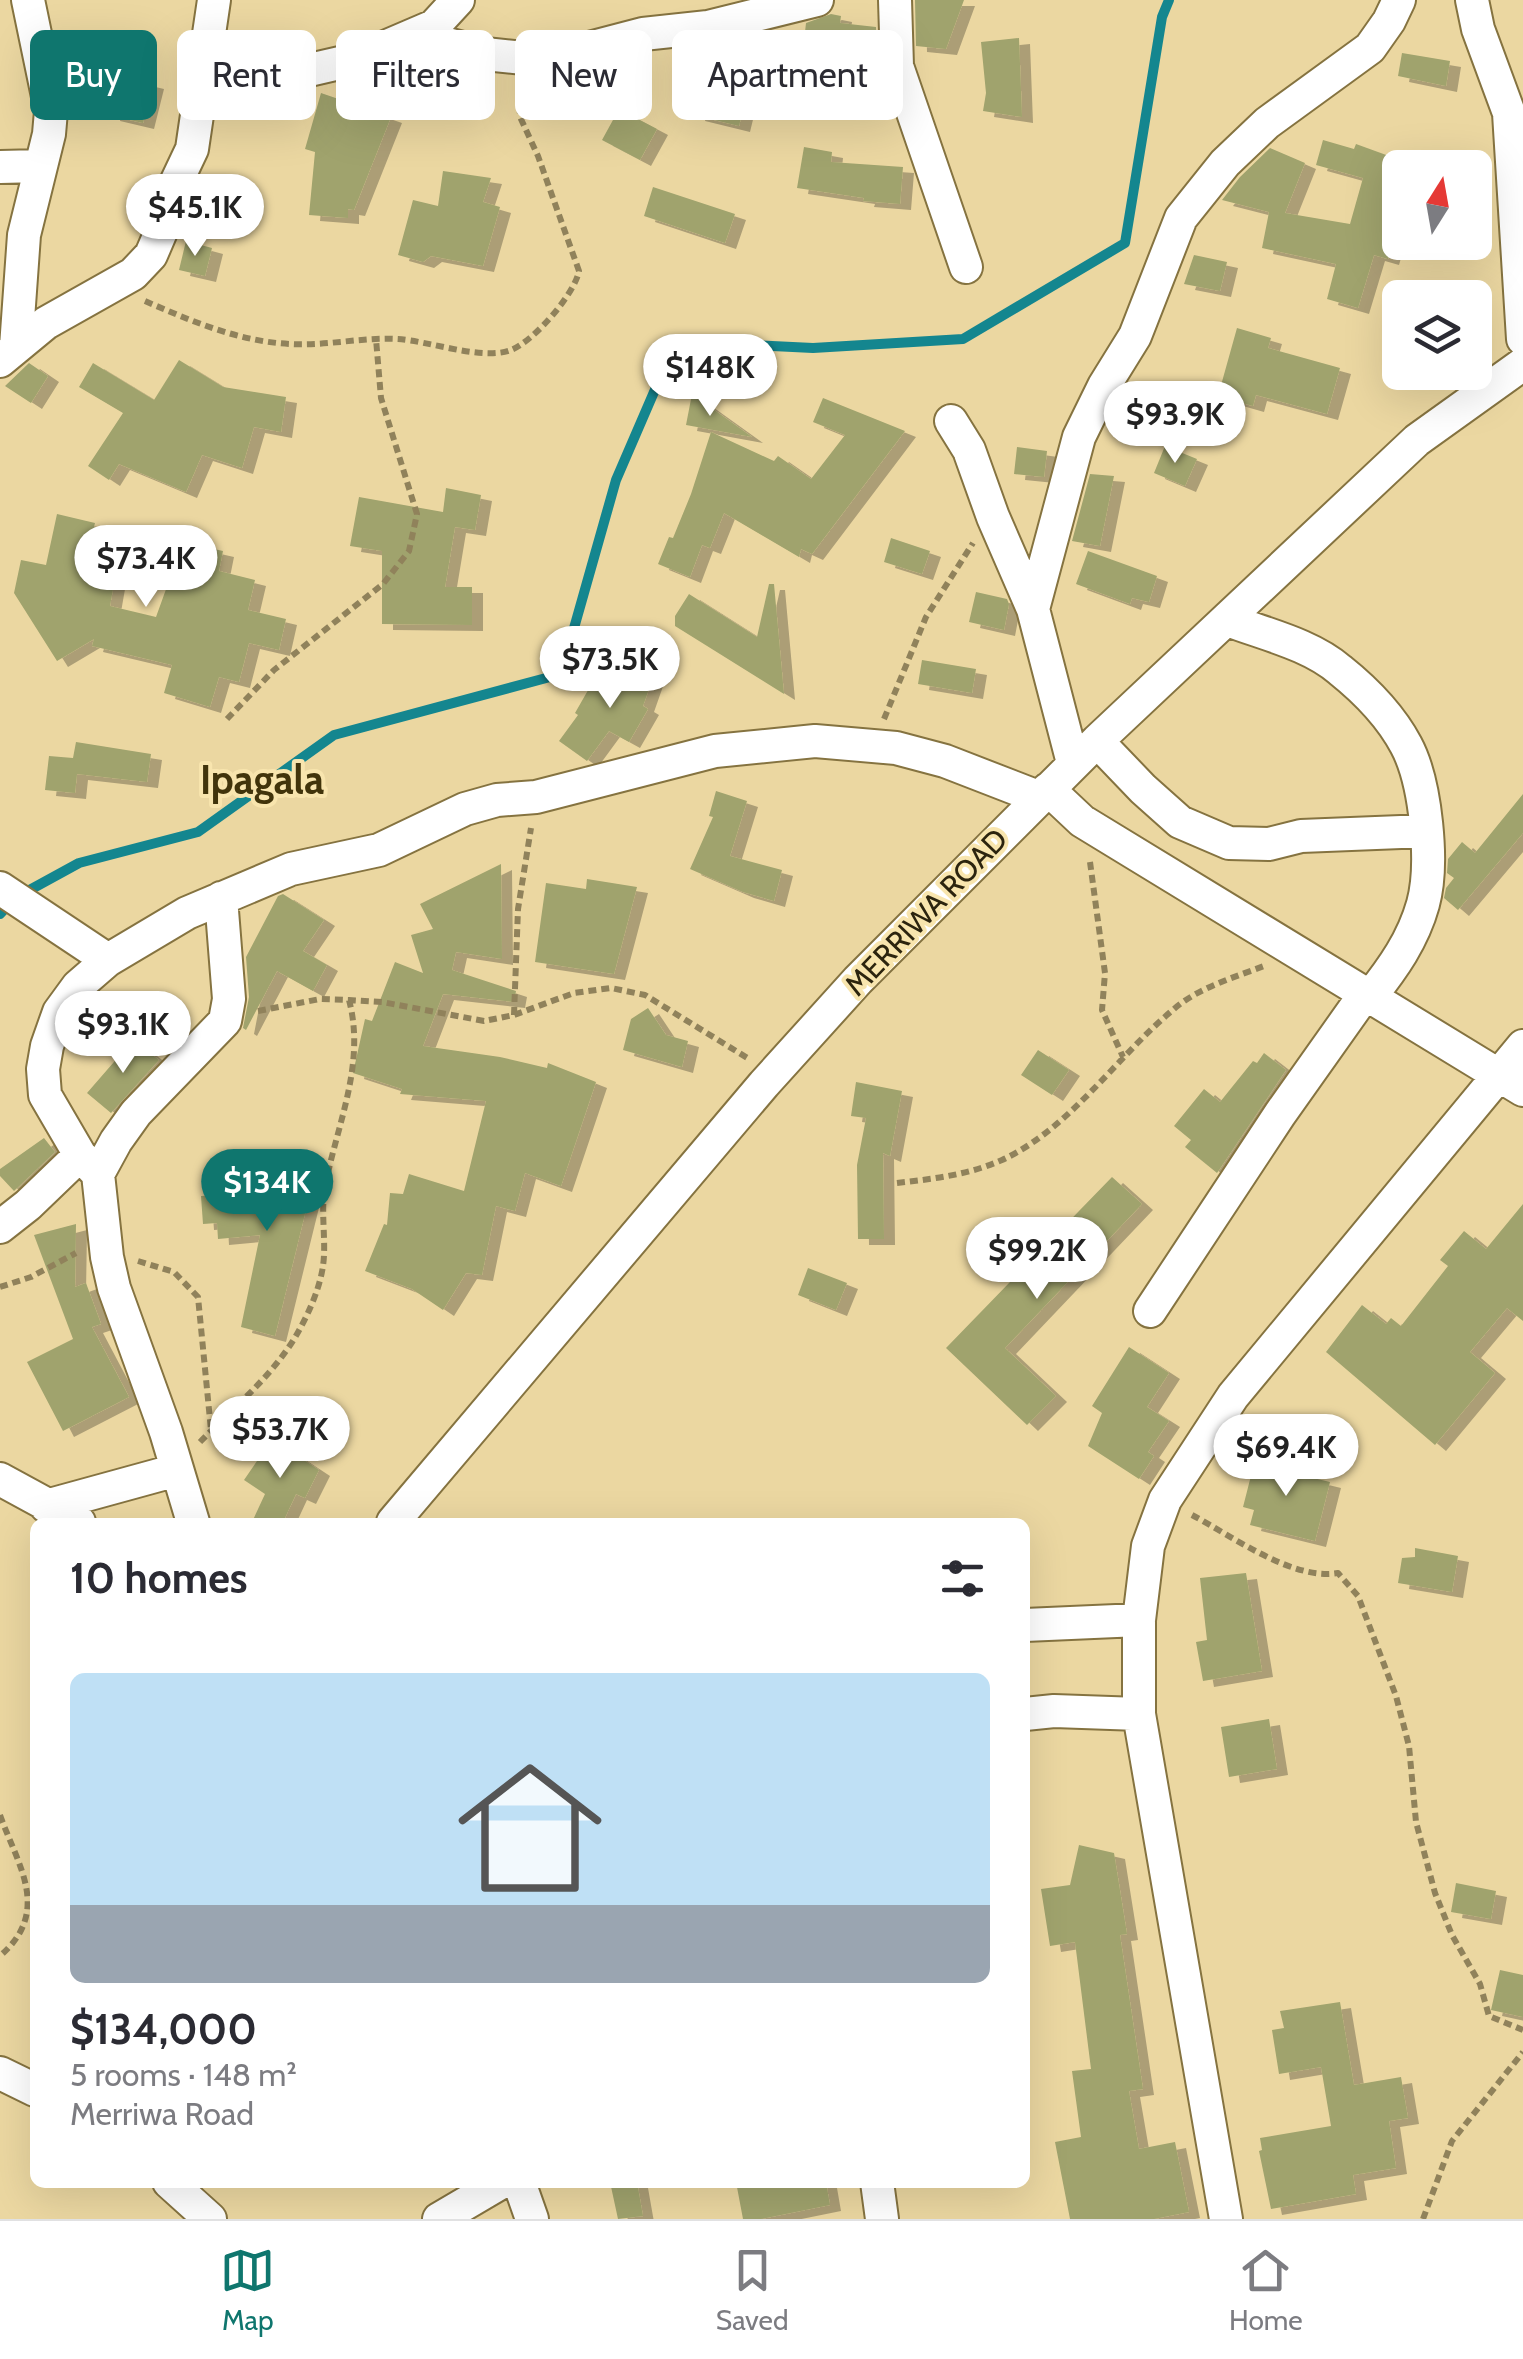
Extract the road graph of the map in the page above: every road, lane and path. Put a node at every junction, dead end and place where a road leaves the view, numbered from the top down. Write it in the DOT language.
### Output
graph roads {
  1 [pos="28,0"];
  2 [pos="214,0"];
  3 [pos="458,0"];
  4 [pos="816,0"];
  5 [pos="894,0"];
  6 [pos="1398,0"];
  7 [pos="1472,0"];
  8 [pos="210,30"];
  9 [pos="424,30"];
  10 [pos="652,33"];
  11 [pos="196,120"];
  12 [pos="521,120"];
  13 [pos="40,166"];
  14 [pos="0,167"];
  15 [pos="966,267"];
  16 [pos="112,286"];
  17 [pos="376,339"];
  18 [pos="1523,340"];
  19 [pos="8,354"];
  20 [pos="1523,364"];
  21 [pos="951,421"];
  22 [pos="993,517"];
  23 [pos="1032,609"];
  24 [pos="1228,620"];
  25 [pos="227,718"];
  26 [pos="873,748"];
  27 [pos="1085,752"];
  28 [pos="1043,793"];
  29 [pos="536,798"];
  30 [pos="1082,822"];
  31 [pos="1426,832"];
  32 [pos="0,888"];
  33 [pos="221,898"];
  34 [pos="1298,952"];
  35 [pos="108,960"];
  36 [pos="1367,995"];
  37 [pos="350,1000"];
  38 [pos="227,1015"];
  39 [pos="514,1015"];
  40 [pos="1523,1046"];
  41 [pos="1124,1057"];
  42 [pos="773,1074"];
  43 [pos="1510,1082"];
  44 [pos="89,1165"];
  45 [pos="897,1183"];
  46 [pos="0,1226"];
  47 [pos="106,1247"];
  48 [pos="0,1287"];
  49 [pos="1150,1311"];
  50 [pos="211,1431"];
  51 [pos="177,1470"];
  52 [pos="0,1479"];
  53 [pos="1165,1500"];
  54 [pos="46,1506"];
  55 [pos="71,1518"];
  56 [pos="192,1518"];
  57 [pos="395,1518"];
  58 [pos="1139,1620"];
  59 [pos="1030,1625"];
  60 [pos="1030,1713"];
  61 [pos="1139,1714"];
  62 [pos="0,1815"];
  63 [pos="0,1956"];
  64 [pos="1523,2030"];
  65 [pos="1523,2052"];
  66 [pos="0,2073"];
  67 [pos="30,2088"];
  68 [pos="176,2188"];
  69 [pos="492,2188"];
  70 [pos="521,2188"];
  71 [pos="878,2188"];
  72 [pos="210,2219"];
  73 [pos="439,2219"];
  74 [pos="532,2219"];
  75 [pos="882,2219"];
  76 [pos="1226,2219"];
  77 [pos="1423,2219"];
  1 -- 13 [label="street"];
  2 -- 8 [label="street"];
  3 -- 9 [label="street"];
  4 -- 10 [label="street"];
  5 -- 15 [label="street"];
  6 -- 23 [label="street"];
  7 -- 18 [label="street"];
  11 -- 16 [label="street"];
  12 -- 17 [label="path"];
  13 -- 14 [label="street"];
  13 -- 19 [label="street"];
  16 -- 17 [label="path"];
  16 -- 19 [label="street"];
  17 -- 25 [label="path"];
  20 -- 24 [label="street, MERRIWA ROAD"];
  21 -- 22 [label="street"];
  22 -- 23 [label="street"];
  22 -- 26 [label="path"];
  23 -- 27 [label="street"];
  24 -- 27 [label="street, MERRIWA ROAD"];
  24 -- 31 [label="street"];
  26 -- 28 [label="street"];
  26 -- 29 [label="street"];
  27 -- 28 [label="street, MERRIWA ROAD"];
  27 -- 31 [label="street"];
  28 -- 30 [label="street"];
  28 -- 42 [label="street, MERRIWA ROAD"];
  29 -- 33 [label="street"];
  29 -- 39 [label="path"];
  30 -- 34 [label="street"];
  30 -- 41 [label="path"];
  31 -- 36 [label="street"];
  32 -- 35 [label="street"];
  33 -- 35 [label="street"];
  33 -- 38 [label="street"];
  34 -- 36 [label="street"];
  34 -- 41 [label="path"];
  35 -- 44 [label="street"];
  36 -- 43 [label="street"];
  36 -- 49 [label="street"];
  37 -- 38 [label="path"];
  37 -- 39 [label="path"];
  37 -- 50 [label="path"];
  38 -- 44 [label="street"];
  39 -- 42 [label="path"];
  40 -- 43 [label="street"];
  41 -- 45 [label="path"];
  42 -- 57 [label="street, MERRIWA ROAD"];
  43 -- 53 [label="street"];
  44 -- 46 [label="street"];
  44 -- 47 [label="street"];
  47 -- 48 [label="path"];
  47 -- 50 [label="path"];
  47 -- 51 [label="street"];
  50 -- 51 [label="path"];
  51 -- 54 [label="street"];
  51 -- 56 [label="street"];
  52 -- 54 [label="street"];
  53 -- 58 [label="street"];
  53 -- 64 [label="path"];
  54 -- 55 [label="street"];
  58 -- 59 [label="street"];
  58 -- 61 [label="street"];
  60 -- 61 [label="street"];
  61 -- 76 [label="street"];
  62 -- 63 [label="path"];
  65 -- 77 [label="path"];
  66 -- 67 [label="street"];
  68 -- 72 [label="street"];
  69 -- 73 [label="street"];
  70 -- 74 [label="street"];
  71 -- 75 [label="street"];
}
